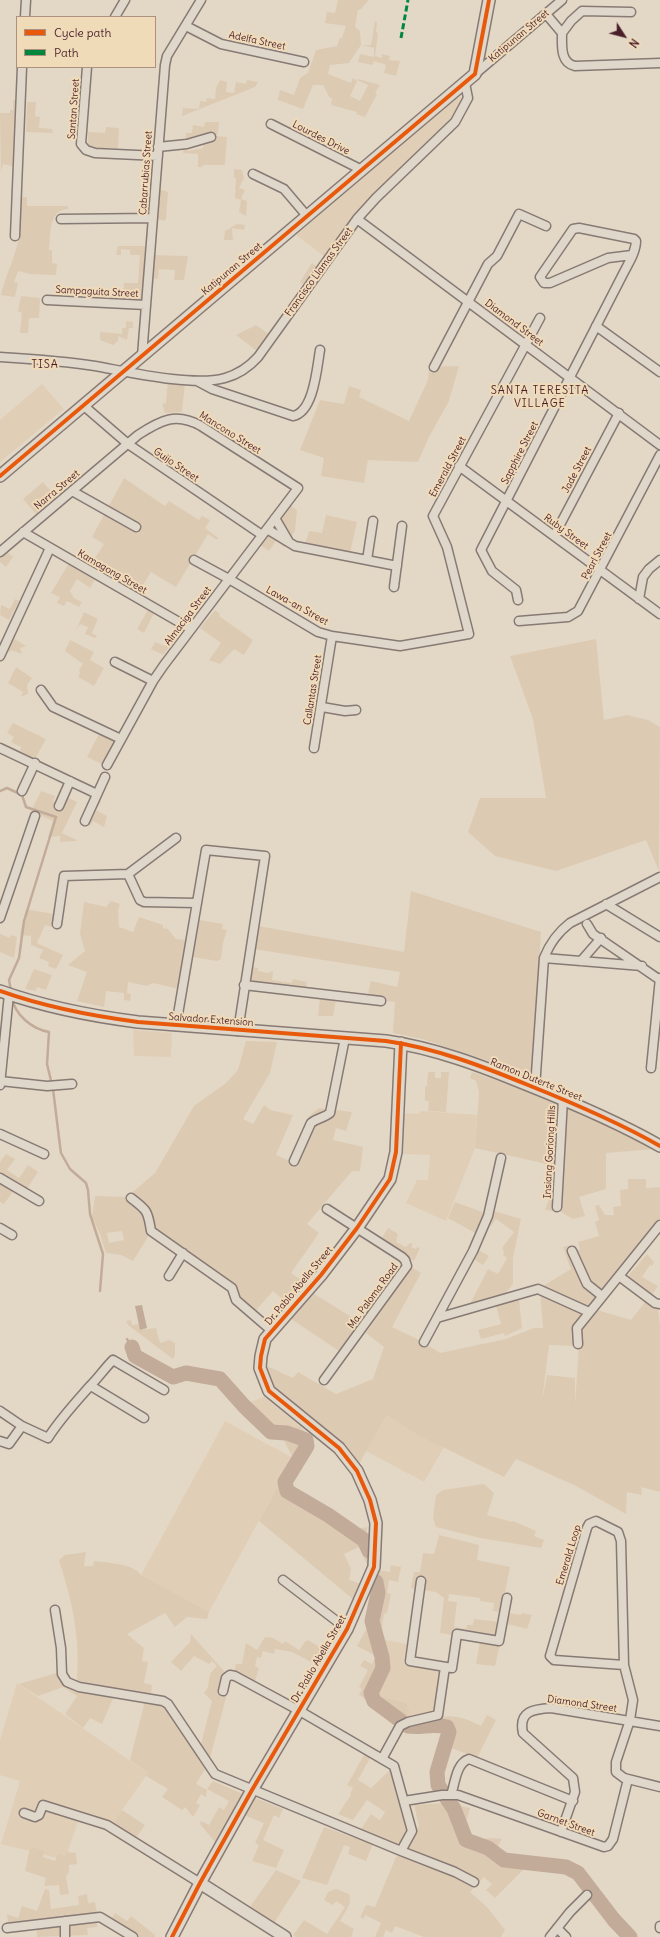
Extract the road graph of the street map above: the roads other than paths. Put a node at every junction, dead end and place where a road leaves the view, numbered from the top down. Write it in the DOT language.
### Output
graph roads {
  1 [pos="26,0"];
  2 [pos="201,0"];
  3 [pos="489,0"];
  4 [pos="562,0"];
  5 [pos="121,1"];
  6 [pos="631,12"];
  7 [pos="546,14"];
  8 [pos="25,16"];
  9 [pos="115,16"];
  10 [pos="186,26"];
  11 [pos="562,33"];
  12 [pos="304,62"];
  13 [pos="660,63"];
  14 [pos="22,68"];
  15 [pos="87,68"];
  16 [pos="475,74"];
  17 [pos="463,84"];
  18 [pos="272,124"];
  19 [pos="211,137"];
  20 [pos="158,151"];
  21 [pos="362,170"];
  22 [pos="253,174"];
  23 [pos="307,216"];
  24 [pos="153,218"];
  25 [pos="61,219"];
  26 [pos="357,219"];
  27 [pos="546,226"];
  28 [pos="16,236"];
  29 [pos="632,255"];
  30 [pos="47,300"];
  31 [pos="469,302"];
  32 [pos="146,304"];
  33 [pos="540,318"];
  34 [pos="596,326"];
  35 [pos="526,344"];
  36 [pos="320,350"];
  37 [pos="142,356"];
  38 [pos="0,357"];
  39 [pos="434,367"];
  40 [pos="124,371"];
  41 [pos="660,372"];
  42 [pos="570,377"];
  43 [pos="196,381"];
  44 [pos="84,406"];
  45 [pos="618,413"];
  46 [pos="128,444"];
  47 [pos="660,444"];
  48 [pos="660,455"];
  49 [pos="459,466"];
  50 [pos="657,471"];
  51 [pos="0,476"];
  52 [pos="298,488"];
  53 [pos="72,491"];
  54 [pos="506,501"];
  55 [pos="275,518"];
  56 [pos="373,521"];
  57 [pos="402,526"];
  58 [pos="136,527"];
  59 [pos="23,532"];
  60 [pos="264,532"];
  61 [pos="554,536"];
  62 [pos="289,543"];
  63 [pos="50,548"];
  64 [pos="0,552"];
  65 [pos="194,560"];
  66 [pos="367,560"];
  67 [pos="660,560"];
  68 [pos="397,566"];
  69 [pos="600,570"];
  70 [pos="229,579"];
  71 [pos="394,587"];
  72 [pos="639,599"];
  73 [pos="518,600"];
  74 [pos="660,614"];
  75 [pos="519,621"];
  76 [pos="191,629"];
  77 [pos="469,634"];
  78 [pos="332,636"];
  79 [pos="0,656"];
  80 [pos="115,662"];
  81 [pos="153,681"];
  82 [pos="41,690"];
  83 [pos="322,706"];
  84 [pos="356,710"];
  85 [pos="121,739"];
  86 [pos="0,748"];
  87 [pos="314,748"];
  88 [pos="35,763"];
  89 [pos="107,765"];
  90 [pos="105,777"];
  91 [pos="70,780"];
  92 [pos="22,791"];
  93 [pos="97,794"];
  94 [pos="59,806"];
  95 [pos="35,816"];
  96 [pos="85,821"];
  97 [pos="176,838"];
  98 [pos="128,874"];
  99 [pos="660,876"];
  100 [pos="196,904"];
  101 [pos="606,904"];
  102 [pos="0,918"];
  103 [pos="56,924"];
  104 [pos="587,924"];
  105 [pos="660,937"];
  106 [pos="601,938"];
  107 [pos="544,958"];
  108 [pos="581,961"];
  109 [pos="642,966"];
  110 [pos="660,979"];
  111 [pos="244,985"];
  112 [pos="10,995"];
  113 [pos="381,1001"];
  114 [pos="176,1026"];
  115 [pos="238,1031"];
  116 [pos="345,1038"];
  117 [pos="401,1043"];
  118 [pos="651,1068"];
  119 [pos="0,1081"];
  120 [pos="72,1084"];
  121 [pos="0,1085"];
  122 [pos="535,1088"];
  123 [pos="563,1099"];
  124 [pos="0,1134"];
  125 [pos="660,1146"];
  126 [pos="44,1154"];
  127 [pos="501,1158"];
  128 [pos="294,1161"];
  129 [pos="0,1178"];
  130 [pos="131,1198"];
  131 [pos="39,1201"];
  132 [pos="557,1207"];
  133 [pos="327,1208"];
  134 [pos="660,1225"];
  135 [pos="0,1228"];
  136 [pos="357,1228"];
  137 [pos="12,1234"];
  138 [pos="572,1252"];
  139 [pos="183,1253"];
  140 [pos="169,1276"];
  141 [pos="619,1276"];
  142 [pos="602,1296"];
  143 [pos="660,1304"];
  144 [pos="589,1312"];
  145 [pos="437,1318"];
  146 [pos="272,1331"];
  147 [pos="424,1342"];
  148 [pos="578,1344"];
  149 [pos="324,1380"];
  150 [pos="91,1386"];
  151 [pos="164,1390"];
  152 [pos="0,1411"];
  153 [pos="144,1418"];
  154 [pos="22,1426"];
  155 [pos="0,1441"];
  156 [pos="283,1580"];
  157 [pos="421,1581"];
  158 [pos="507,1598"];
  159 [pos="55,1610"];
  160 [pos="347,1629"];
  161 [pos="624,1665"];
  162 [pos="445,1667"];
  163 [pos="223,1691"];
  164 [pos="298,1710"];
  165 [pos="630,1720"];
  166 [pos="660,1726"];
  167 [pos="382,1759"];
  168 [pos="628,1779"];
  169 [pos="660,1787"];
  170 [pos="252,1790"];
  171 [pos="447,1795"];
  172 [pos="404,1801"];
  173 [pos="573,1801"];
  174 [pos="24,1813"];
  175 [pos="561,1832"];
  176 [pos="402,1851"];
  177 [pos="474,1882"];
  178 [pos="200,1883"];
  179 [pos="587,1895"];
  180 [pos="64,1921"];
  181 [pos="7,1928"];
  182 [pos="557,1928"];
  183 [pos="65,1937"];
  184 [pos="133,1937"];
  185 [pos="172,1937"];
  186 [pos="285,1937"];
  187 [pos="550,1937"];
  188 [pos="566,1937"];
  1 -- 8 [label="street"];
  2 -- 10 [label="street, Cabarrubias Street"];
  3 -- 16 [label="main road"];
  4 -- 7 [label="street, Katipunan Street"];
  5 -- 9 [label="street"];
  6 -- 11 [label="street"];
  7 -- 11 [label="street"];
  7 -- 16 [label="street, Katipunan Street"];
  10 -- 12 [label="street, Adelfa Street"];
  10 -- 20 [label="street, Cabarrubias Street"];
  11 -- 13 [label="street"];
  14 -- 28 [label="street"];
  15 -- 20 [label="street, Santan Street"];
  16 -- 17 [label="main road, Katipunan Street"];
  17 -- 21 [label="main road, Katipunan Street"];
  17 -- 26 [label="street, Francisco Llamas Street"];
  18 -- 21 [label="street, Lourdes Drive"];
  19 -- 20 [label="street"];
  20 -- 24 [label="street, Cabarrubias Street"];
  21 -- 23 [label="main road, Katipunan Street"];
  22 -- 23 [label="street"];
  23 -- 37 [label="main road, Katipunan Street"];
  24 -- 25 [label="street"];
  24 -- 32 [label="street, Cabarrubias Street"];
  26 -- 31 [label="street, Diamond Street"];
  26 -- 43 [label="street, Francisco Llamas Street"];
  27 -- 31 [label="street"];
  29 -- 29 [label="street, Sapphire Street"];
  29 -- 34 [label="street, Sapphire Street"];
  30 -- 32 [label="street, Sampaguita Street"];
  31 -- 35 [label="street, Diamond Street"];
  31 -- 39 [label="street"];
  32 -- 37 [label="street, Cabarrubias Street"];
  33 -- 35 [label="street, Emerald Street"];
  34 -- 41 [label="street"];
  34 -- 42 [label="street, Sapphire Street"];
  35 -- 42 [label="street, Diamond Street"];
  35 -- 49 [label="street, Emerald Street"];
  36 -- 43 [label="street"];
  37 -- 40 [label="main road, Katipunan Street"];
  38 -- 40 [label="street, Francisco Llamas Street"];
  40 -- 43 [label="street, Francisco Llamas Street"];
  40 -- 44 [label="main road, Katipunan Street"];
  42 -- 45 [label="street, Diamond Street"];
  42 -- 54 [label="street, Sapphire Street"];
  44 -- 46 [label="street, Guijo Street"];
  44 -- 51 [label="main road, Katipunan Street"];
  45 -- 47 [label="street, Diamond Street"];
  45 -- 61 [label="street, Jade Street"];
  46 -- 52 [label="street, Mancono Street"];
  46 -- 53 [label="street, Narra Street"];
  46 -- 60 [label="street, Guijo Street"];
  48 -- 50 [label="street, Pearl Street"];
  49 -- 54 [label="street, Ruby Street"];
  49 -- 77 [label="street, Emerald Street"];
  50 -- 69 [label="street, Pearl Street"];
  52 -- 55 [label="street, Almaciga Street"];
  53 -- 58 [label="street"];
  53 -- 59 [label="street, Narra Street"];
  54 -- 61 [label="street, Ruby Street"];
  54 -- 73 [label="street, Sapphire Street"];
  55 -- 60 [label="street, Almaciga Street"];
  55 -- 62 [label="street"];
  56 -- 66 [label="street"];
  57 -- 68 [label="street"];
  59 -- 63 [label="street, Kamagong Street"];
  59 -- 64 [label="street, Narra Street"];
  60 -- 62 [label="street, Guijo Street"];
  60 -- 70 [label="street, Almaciga Street"];
  61 -- 69 [label="street, Ruby Street"];
  62 -- 66 [label="street"];
  63 -- 76 [label="street, Kamagong Street"];
  63 -- 79 [label="street"];
  65 -- 70 [label="street, Lawa-an Street"];
  66 -- 68 [label="street"];
  67 -- 72 [label="street"];
  68 -- 71 [label="street"];
  69 -- 72 [label="street, Ruby Street"];
  69 -- 75 [label="street, Pearl Street"];
  70 -- 76 [label="street, Almaciga Street"];
  70 -- 78 [label="street, Lawa-an Street"];
  72 -- 74 [label="street, Ruby Street"];
  76 -- 81 [label="street, Almaciga Street"];
  77 -- 78 [label="street, Lawa-an Street"];
  78 -- 83 [label="street, Callantas Street"];
  80 -- 81 [label="street"];
  81 -- 85 [label="street, Almaciga Street"];
  82 -- 85 [label="street"];
  83 -- 84 [label="street"];
  83 -- 87 [label="street, Callantas Street"];
  85 -- 89 [label="street, Almaciga Street"];
  86 -- 88 [label="street"];
  88 -- 91 [label="street"];
  88 -- 92 [label="street"];
  90 -- 93 [label="street"];
  91 -- 93 [label="street"];
  91 -- 94 [label="street"];
  93 -- 96 [label="street"];
  95 -- 102 [label="street"];
  97 -- 98 [label="street"];
  98 -- 100 [label="street"];
  98 -- 103 [label="street"];
  99 -- 101 [label="street"];
  100 -- 111 [label="street"];
  100 -- 114 [label="street"];
  101 -- 105 [label="street"];
  101 -- 107 [label="street"];
  104 -- 106 [label="street"];
  106 -- 108 [label="street"];
  106 -- 109 [label="street"];
  107 -- 108 [label="street"];
  107 -- 122 [label="street"];
  108 -- 109 [label="street"];
  109 -- 110 [label="street"];
  110 -- 118 [label="street"];
  111 -- 113 [label="street"];
  111 -- 115 [label="street"];
  112 -- 114 [label="main road, Salvador Extension"];
  112 -- 119 [label="street"];
  114 -- 115 [label="main road, Salvador Extension"];
  115 -- 116 [label="main road, Salvador Extension"];
  116 -- 117 [label="main road, Salvador Extension"];
  116 -- 128 [label="street"];
  117 -- 122 [label="main road, Ramon Duterte Street"];
  117 -- 136 [label="main road, Dr. Pablo Abella Street"];
  119 -- 120 [label="street"];
  119 -- 121 [label="street"];
  122 -- 123 [label="main road, Ramon Duterte Street"];
  123 -- 125 [label="main road, Ramon Duterte Street"];
  123 -- 132 [label="street, Insiang Goriong Hills"];
  124 -- 126 [label="street"];
  127 -- 145 [label="street"];
  129 -- 131 [label="street"];
  130 -- 139 [label="street"];
  133 -- 136 [label="street, Ma. Paloma Road"];
  134 -- 141 [label="street"];
  135 -- 137 [label="street"];
  136 -- 146 [label="main road, Dr. Pablo Abella Street"];
  136 -- 149 [label="street, Ma. Paloma Road"];
  138 -- 142 [label="street"];
  139 -- 140 [label="street"];
  139 -- 146 [label="street"];
  141 -- 142 [label="street"];
  141 -- 143 [label="street"];
  142 -- 144 [label="street"];
  144 -- 145 [label="street"];
  144 -- 148 [label="street"];
  145 -- 147 [label="street"];
  146 -- 160 [label="main road, Dr. Pablo Abella Street"];
  150 -- 151 [label="street"];
  150 -- 153 [label="street"];
  150 -- 154 [label="street"];
  152 -- 154 [label="street"];
  154 -- 155 [label="street"];
  156 -- 160 [label="street"];
  157 -- 162 [label="street"];
  158 -- 162 [label="street"];
  159 -- 170 [label="street"];
  160 -- 164 [label="main road, Dr. Pablo Abella Street"];
  161 -- 161 [label="street, Emerald Loop"];
  161 -- 165 [label="street, Emerald Loop"];
  162 -- 167 [label="street"];
  163 -- 164 [label="street"];
  164 -- 167 [label="street"];
  164 -- 170 [label="main road, Dr. Pablo Abella Street"];
  165 -- 166 [label="street, Diamond Street"];
  165 -- 168 [label="street"];
  165 -- 173 [label="street, Diamond Street"];
  167 -- 172 [label="street"];
  168 -- 169 [label="street"];
  168 -- 175 [label="street, Garnet Street"];
  170 -- 176 [label="street"];
  170 -- 178 [label="main road, Dr. Pablo Abella Street"];
  171 -- 172 [label="street"];
  171 -- 173 [label="street"];
  171 -- 175 [label="street, Garnet Street"];
  172 -- 176 [label="street"];
  173 -- 175 [label="street, Diamond Street"];
  174 -- 178 [label="street"];
  176 -- 177 [label="street"];
  178 -- 185 [label="main road, Dr. Pablo Abella Street"];
  178 -- 186 [label="main road"];
  179 -- 182 [label="street"];
  180 -- 181 [label="street"];
  180 -- 183 [label="street"];
  180 -- 184 [label="street"];
  182 -- 187 [label="street"];
  182 -- 188 [label="street"];
}
